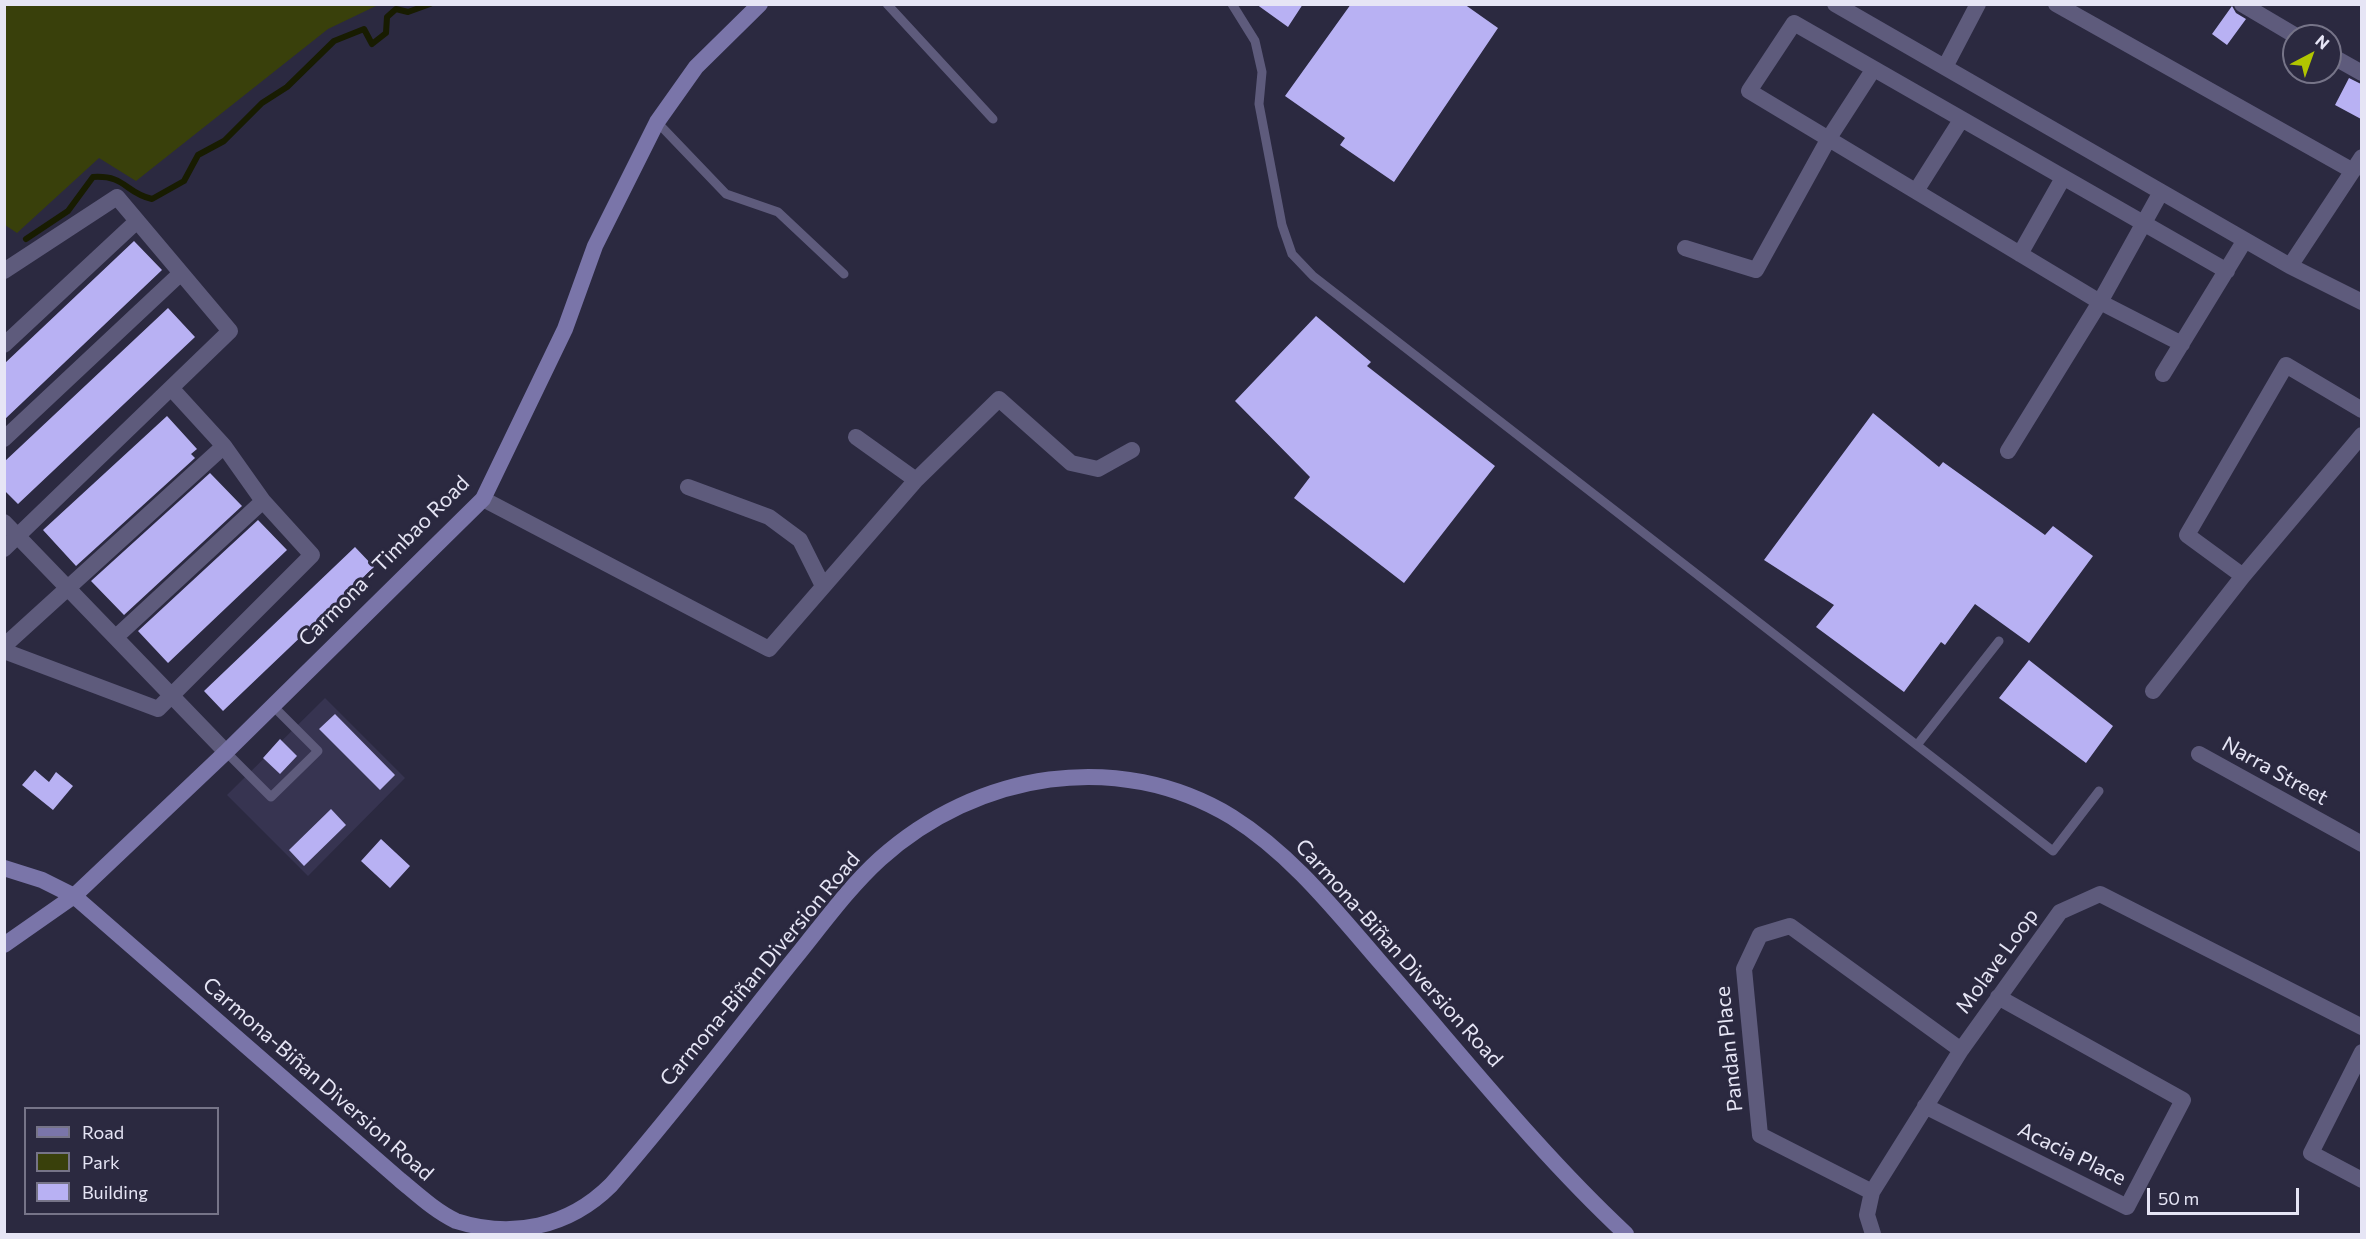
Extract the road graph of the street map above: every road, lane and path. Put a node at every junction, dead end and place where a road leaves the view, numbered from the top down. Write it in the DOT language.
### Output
graph roads {
  1 [pos="760,4"];
  2 [pos="886,4"];
  3 [pos="1232,4"];
  4 [pos="1835,4"];
  5 [pos="1978,4"];
  6 [pos="2056,4"];
  7 [pos="2242,4"];
  8 [pos="2282,28"];
  9 [pos="2342,62"];
  10 [pos="1945,67"];
  11 [pos="1873,70"];
  12 [pos="2361,74"];
  13 [pos="993,119"];
  14 [pos="1961,120"];
  15 [pos="657,122"];
  16 [pos="1829,138"];
  17 [pos="2357,164"];
  18 [pos="2063,178"];
  19 [pos="1916,191"];
  20 [pos="2161,192"];
  21 [pos="137,221"];
  22 [pos="2143,223"];
  23 [pos="2245,240"];
  24 [pos="1685,248"];
  25 [pos="2020,254"];
  26 [pos="2290,266"];
  27 [pos="4,271"];
  28 [pos="2227,271"];
  29 [pos="181,273"];
  30 [pos="844,274"];
  31 [pos="2100,302"];
  32 [pos="2361,303"];
  33 [pos="2182,344"];
  34 [pos="4,345"];
  35 [pos="2163,374"];
  36 [pos="171,387"];
  37 [pos="2361,410"];
  38 [pos="2361,435"];
  39 [pos="855,437"];
  40 [pos="4,439"];
  41 [pos="224,446"];
  42 [pos="1132,450"];
  43 [pos="2008,451"];
  44 [pos="916,480"];
  45 [pos="688,487"];
  46 [pos="483,499"];
  47 [pos="263,501"];
  48 [pos="4,522"];
  49 [pos="18,536"];
  50 [pos="4,549"];
  51 [pos="2243,576"];
  52 [pos="823,586"];
  53 [pos="68,587"];
  54 [pos="116,637"];
  55 [pos="1999,641"];
  56 [pos="4,646"];
  57 [pos="4,651"];
  58 [pos="2153,691"];
  59 [pos="172,694"];
  60 [pos="273,706"];
  61 [pos="1917,745"];
  62 [pos="226,752"];
  63 [pos="2199,754"];
  64 [pos="2099,791"];
  65 [pos="2361,844"];
  66 [pos="4,868"];
  67 [pos="74,896"];
  68 [pos="4,945"];
  69 [pos="1998,997"];
  70 [pos="2361,1027"];
  71 [pos="1961,1050"];
  72 [pos="2361,1052"];
  73 [pos="1925,1106"];
  74 [pos="2361,1180"];
  75 [pos="1872,1192"];
  76 [pos="1626,1234"];
  77 [pos="1873,1234"];
  1 -- 15 [label="main road, Carmona - Timbao Road"];
  2 -- 13 [label="lane"];
  3 -- 61 [label="lane"];
  4 -- 10 [label="street"];
  5 -- 10 [label="street"];
  6 -- 17 [label="street"];
  7 -- 8 [label="street"];
  9 -- 12 [label="street"];
  10 -- 20 [label="street"];
  11 -- 14 [label="street"];
  11 -- 16 [label="street"];
  11 -- 16 [label="street"];
  14 -- 18 [label="street"];
  14 -- 19 [label="street"];
  15 -- 30 [label="lane"];
  15 -- 46 [label="main road, Carmona - Timbao Road"];
  16 -- 19 [label="street"];
  16 -- 24 [label="street"];
  17 -- 26 [label="street"];
  18 -- 22 [label="street"];
  18 -- 25 [label="street"];
  19 -- 25 [label="street"];
  20 -- 22 [label="street"];
  20 -- 23 [label="street"];
  21 -- 27 [label="street"];
  21 -- 29 [label="street"];
  21 -- 34 [label="street"];
  22 -- 28 [label="street"];
  22 -- 31 [label="street"];
  23 -- 26 [label="street"];
  23 -- 28 [label="street"];
  25 -- 31 [label="street"];
  26 -- 32 [label="street"];
  28 -- 33 [label="street"];
  29 -- 36 [label="street"];
  29 -- 40 [label="street"];
  31 -- 33 [label="street"];
  31 -- 43 [label="street"];
  33 -- 35 [label="street"];
  36 -- 41 [label="street"];
  36 -- 49 [label="street"];
  37 -- 51 [label="street"];
  38 -- 51 [label="street"];
  39 -- 44 [label="street"];
  41 -- 47 [label="street"];
  41 -- 53 [label="street"];
  42 -- 44 [label="street"];
  44 -- 52 [label="street"];
  45 -- 52 [label="street"];
  46 -- 52 [label="street"];
  46 -- 60 [label="main road, Carmona - Timbao Road"];
  47 -- 54 [label="street"];
  47 -- 59 [label="street"];
  48 -- 49 [label="street"];
  49 -- 50 [label="street"];
  49 -- 53 [label="street"];
  51 -- 58 [label="street"];
  53 -- 54 [label="street"];
  53 -- 56 [label="street"];
  54 -- 59 [label="street"];
  55 -- 61 [label="lane"];
  57 -- 59 [label="street"];
  59 -- 62 [label="street"];
  60 -- 62 [label="main road, Carmona - Timbao Road"];
  60 -- 62 [label="lane"];
  61 -- 64 [label="lane"];
  62 -- 67 [label="main road, Carmona - Timbao Road"];
  63 -- 65 [label="street, Narra Street"];
  66 -- 67 [label="main road, Carmona-Biñan Diversion Road"];
  67 -- 68 [label="main road, Carmona - Timbao Road"];
  67 -- 76 [label="main road, Carmona-Biñan Diversion Road"];
  69 -- 70 [label="street, Molave Loop"];
  69 -- 71 [label="street, Molave Loop"];
  69 -- 73 [label="street, Acacia Place"];
  71 -- 73 [label="street, Molave Loop"];
  71 -- 75 [label="street, Pandan Place"];
  72 -- 74 [label="street"];
  73 -- 75 [label="street, Molave Loop"];
  75 -- 77 [label="street, Molave Loop"];
}
